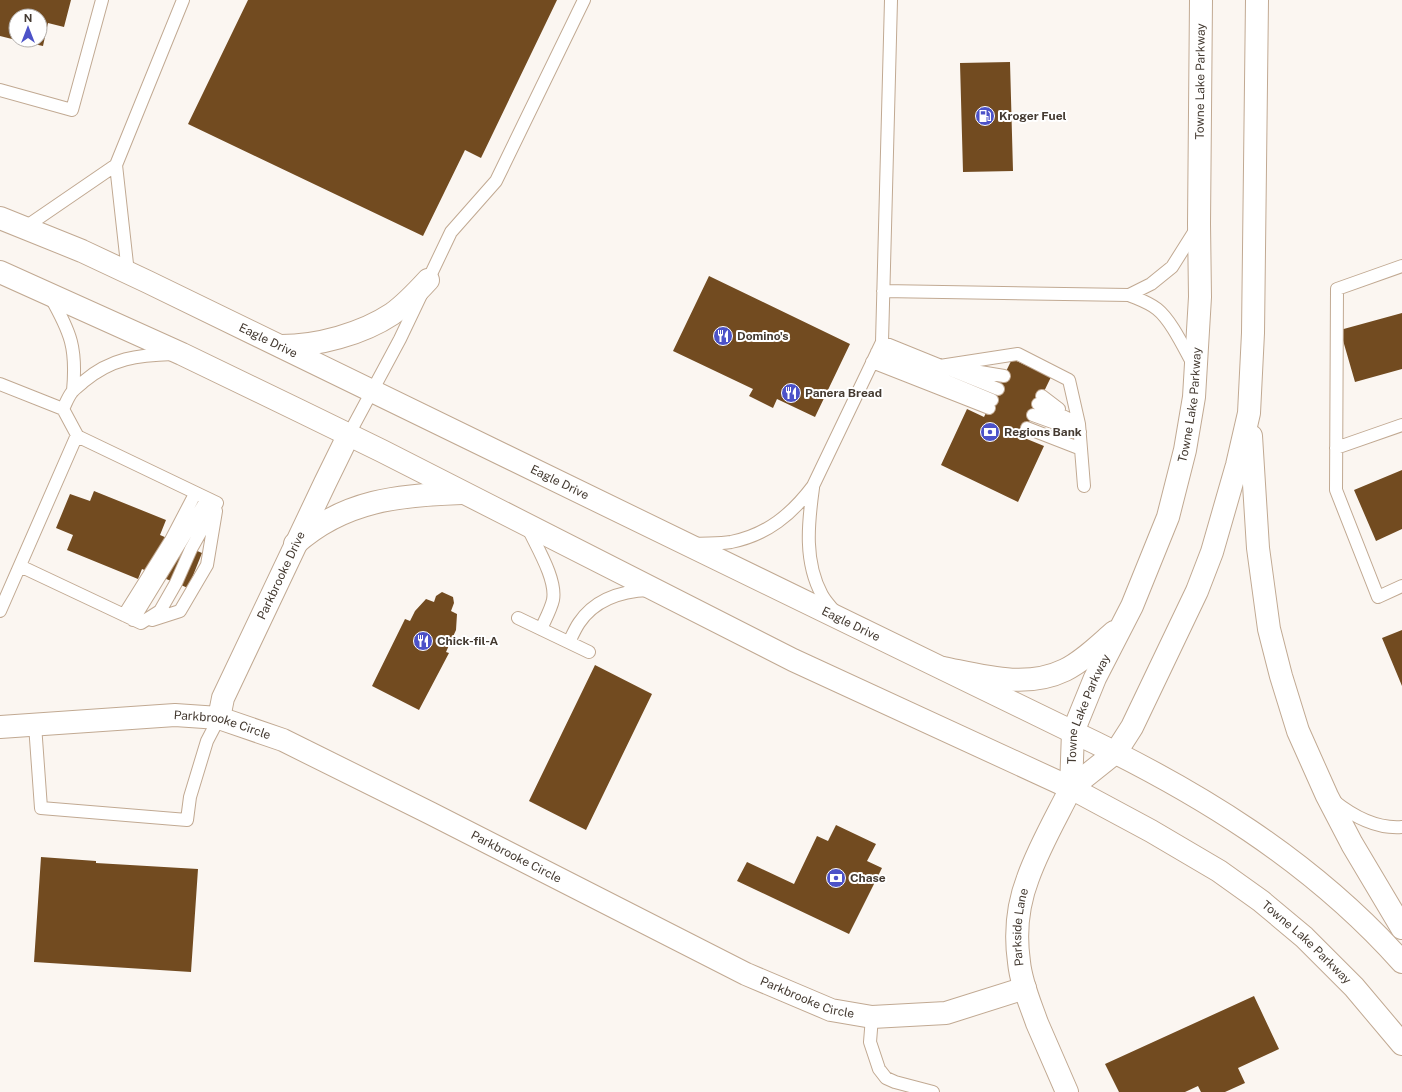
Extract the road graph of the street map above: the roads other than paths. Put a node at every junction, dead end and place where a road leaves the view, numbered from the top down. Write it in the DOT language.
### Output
graph roads {
  1 [pos="102,0"];
  2 [pos="183,0"];
  3 [pos="584,0"];
  4 [pos="891,0"];
  5 [pos="1191,0"];
  6 [pos="1201,0"];
  7 [pos="1258,0"];
  8 [pos="1201,22"];
  9 [pos="0,90"];
  10 [pos="116,165"];
  11 [pos="0,218"];
  12 [pos="1199,224"];
  13 [pos="24,228"];
  14 [pos="1402,266"];
  15 [pos="0,272"];
  16 [pos="128,273"];
  17 [pos="428,280"];
  18 [pos="883,291"];
  19 [pos="48,292"];
  20 [pos="1128,295"];
  21 [pos="280,346"];
  22 [pos="877,352"];
  23 [pos="182,354"];
  24 [pos="940,366"];
  25 [pos="1196,371"];
  26 [pos="1004,376"];
  27 [pos="1,386"];
  28 [pos="998,389"];
  29 [pos="73,391"];
  30 [pos="372,391"];
  31 [pos="990,404"];
  32 [pos="63,409"];
  33 [pos="1249,413"];
  34 [pos="1402,424"];
  35 [pos="1026,428"];
  36 [pos="1079,428"];
  37 [pos="349,434"];
  38 [pos="76,436"];
  39 [pos="1336,448"];
  40 [pos="1081,449"];
  41 [pos="813,486"];
  42 [pos="1084,486"];
  43 [pos="463,493"];
  44 [pos="195,494"];
  45 [pos="212,501"];
  46 [pos="526,525"];
  47 [pos="295,544"];
  48 [pos="690,544"];
  49 [pos="20,566"];
  50 [pos="1402,586"];
  51 [pos="654,590"];
  52 [pos="0,611"];
  53 [pos="838,617"];
  54 [pos="518,618"];
  55 [pos="133,620"];
  56 [pos="1122,625"];
  57 [pos="541,629"];
  58 [pos="569,642"];
  59 [pos="589,652"];
  60 [pos="943,668"];
  61 [pos="219,718"];
  62 [pos="35,725"];
  63 [pos="0,727"];
  64 [pos="1073,732"];
  65 [pos="1116,752"];
  66 [pos="1071,788"];
  67 [pos="1328,796"];
  68 [pos="1402,828"];
  69 [pos="1402,928"];
  70 [pos="1402,962"];
  71 [pos="1025,988"];
  72 [pos="872,1017"];
  73 [pos="1402,1044"];
  74 [pos="933,1092"];
  75 [pos="1068,1092"];
  1 -- 9 [label="lane"];
  2 -- 10 [label="lane"];
  3 -- 17 [label="lane"];
  4 -- 18 [label="lane"];
  5 -- 8 [label="lane"];
  6 -- 8 [label="street, Towne Lake Parkway"];
  7 -- 33 [label="street, Towne Lake Parkway"];
  8 -- 12 [label="street, Towne Lake Parkway"];
  10 -- 13 [label="lane"];
  10 -- 16 [label="lane"];
  11 -- 13 [label="street, Eagle Drive"];
  12 -- 20 [label="lane"];
  12 -- 25 [label="street, Towne Lake Parkway"];
  13 -- 16 [label="street, Eagle Drive"];
  14 -- 39 [label="lane"];
  15 -- 19 [label="street"];
  16 -- 21 [label="street, Eagle Drive"];
  17 -- 21 [label="street"];
  17 -- 30 [label="lane"];
  18 -- 20 [label="lane"];
  18 -- 22 [label="lane"];
  19 -- 23 [label="street"];
  19 -- 29 [label="lane"];
  20 -- 25 [label="lane"];
  21 -- 30 [label="street, Eagle Drive"];
  22 -- 24 [label="lane"];
  22 -- 31 [label="lane"];
  22 -- 41 [label="lane"];
  23 -- 29 [label="lane"];
  23 -- 37 [label="street"];
  24 -- 26 [label="lane"];
  24 -- 28 [label="lane"];
  24 -- 36 [label="lane"];
  25 -- 56 [label="street, Towne Lake Parkway"];
  27 -- 32 [label="lane"];
  29 -- 32 [label="lane"];
  30 -- 37 [label="lane"];
  30 -- 48 [label="street, Eagle Drive"];
  32 -- 38 [label="lane"];
  33 -- 65 [label="street, Towne Lake Parkway"];
  33 -- 67 [label="street"];
  34 -- 39 [label="lane"];
  35 -- 40 [label="lane"];
  36 -- 36 [label="lane"];
  36 -- 40 [label="lane"];
  37 -- 43 [label="street"];
  37 -- 47 [label="street, Parkbrooke Drive"];
  38 -- 44 [label="lane"];
  38 -- 49 [label="lane"];
  39 -- 50 [label="lane"];
  40 -- 42 [label="lane"];
  41 -- 48 [label="lane"];
  41 -- 53 [label="lane"];
  43 -- 46 [label="street"];
  43 -- 47 [label="street"];
  44 -- 45 [label="lane"];
  44 -- 55 [label="lane"];
  45 -- 55 [label="lane"];
  45 -- 55 [label="lane"];
  45 -- 55 [label="lane"];
  46 -- 51 [label="street"];
  46 -- 57 [label="lane"];
  47 -- 61 [label="street, Parkbrooke Drive"];
  48 -- 53 [label="street, Eagle Drive"];
  49 -- 52 [label="lane"];
  49 -- 55 [label="lane"];
  51 -- 58 [label="lane"];
  51 -- 66 [label="street"];
  53 -- 60 [label="street, Eagle Drive"];
  54 -- 57 [label="lane"];
  56 -- 60 [label="street"];
  56 -- 64 [label="street, Towne Lake Parkway"];
  57 -- 58 [label="lane"];
  58 -- 59 [label="lane"];
  60 -- 64 [label="street, Eagle Drive"];
  61 -- 62 [label="street, Parkbrooke Circle"];
  61 -- 62 [label="lane"];
  61 -- 72 [label="street, Parkbrooke Circle"];
  62 -- 63 [label="street, Parkbrooke Circle"];
  64 -- 65 [label="street, Eagle Drive"];
  64 -- 66 [label="street, Towne Lake Parkway"];
  65 -- 66 [label="street, Towne Lake Parkway"];
  65 -- 70 [label="street"];
  66 -- 71 [label="street, Parkside Lane"];
  66 -- 73 [label="street, Towne Lake Parkway"];
  67 -- 68 [label="lane"];
  67 -- 69 [label="street"];
  71 -- 72 [label="street, Parkbrooke Circle"];
  71 -- 75 [label="street, Parkside Lane"];
  72 -- 74 [label="lane"];
}
